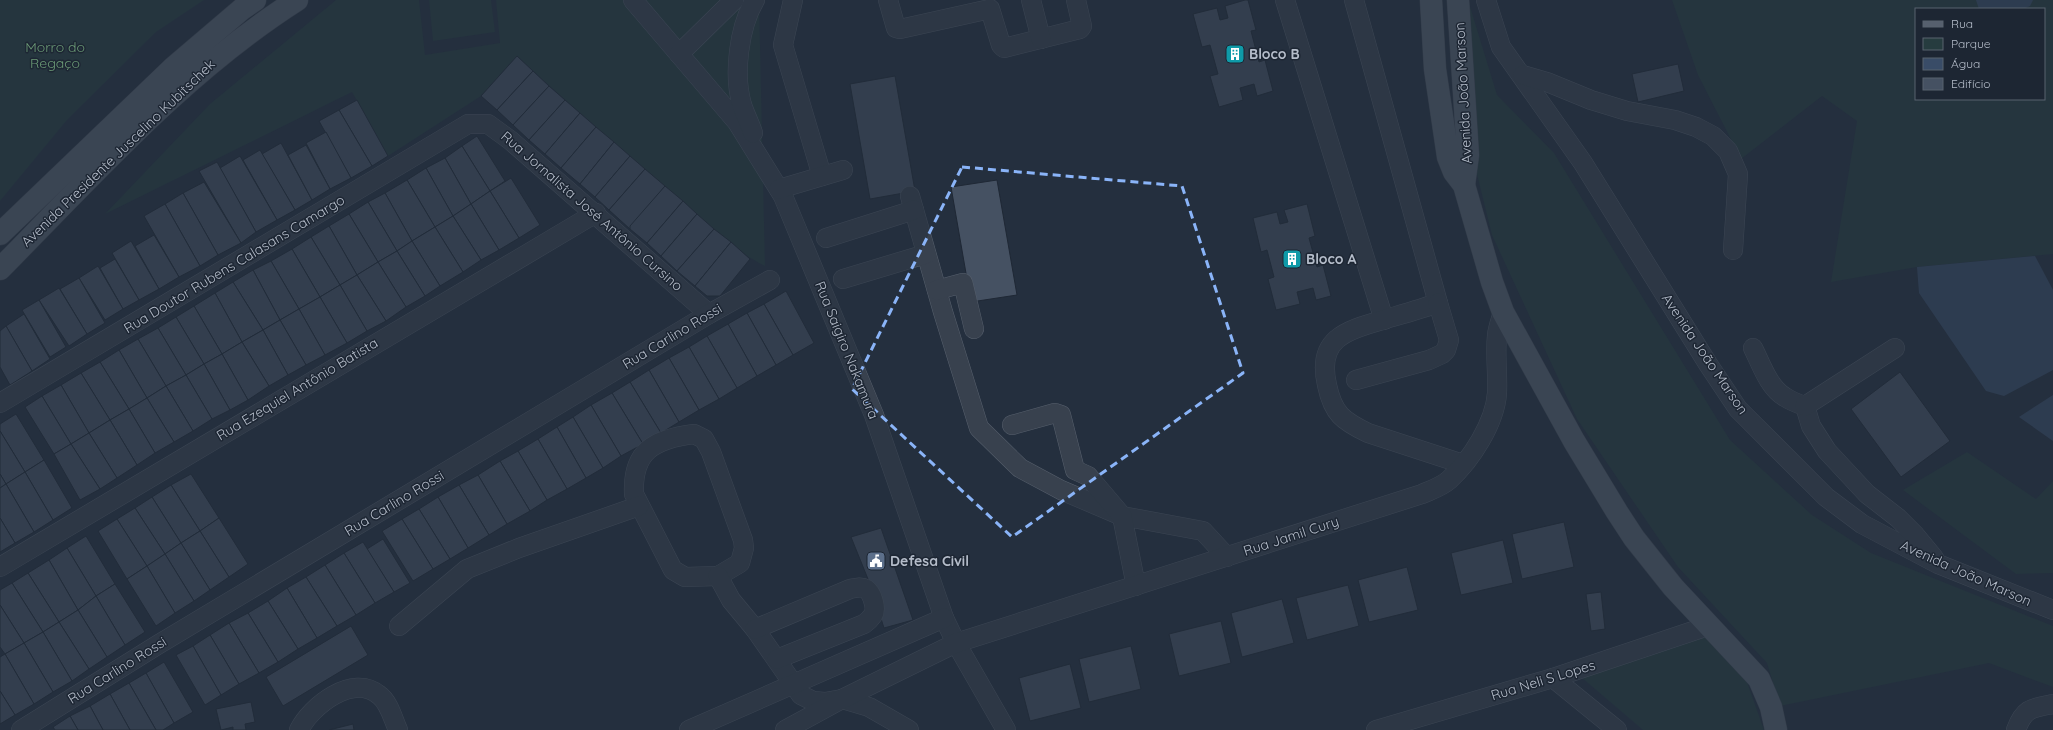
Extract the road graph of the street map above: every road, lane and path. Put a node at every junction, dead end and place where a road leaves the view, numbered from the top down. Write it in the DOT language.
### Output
graph roads {
  1 [pos="255,0"];
  2 [pos="297,0"];
  3 [pos="633,0"];
  4 [pos="734,0"];
  5 [pos="755,0"];
  6 [pos="793,0"];
  7 [pos="888,0"];
  8 [pos="1030,0"];
  9 [pos="1076,0"];
  10 [pos="1285,0"];
  11 [pos="1354,0"];
  12 [pos="1431,0"];
  13 [pos="1458,0"];
  14 [pos="1486,0"];
  15 [pos="1041,39"];
  16 [pos="679,54"];
  17 [pos="1522,75"];
  18 [pos="468,124"];
  19 [pos="843,170"];
  20 [pos="768,171"];
  21 [pos="822,176"];
  22 [pos="1464,185"];
  23 [pos="779,189"];
  24 [pos="596,213"];
  25 [pos="0,234"];
  26 [pos="826,238"];
  27 [pos="1734,250"];
  28 [pos="926,254"];
  29 [pos="0,269"];
  30 [pos="843,279"];
  31 [pos="770,280"];
  32 [pos="937,290"];
  33 [pos="1438,303"];
  34 [pos="1503,312"];
  35 [pos="709,314"];
  36 [pos="1384,320"];
  37 [pos="974,329"];
  38 [pos="1753,348"];
  39 [pos="1895,348"];
  40 [pos="1356,380"];
  41 [pos="0,403"];
  42 [pos="1805,406"];
  43 [pos="1012,424"];
  44 [pos="1463,464"];
  45 [pos="639,506"];
  46 [pos="1122,516"];
  47 [pos="1227,557"];
  48 [pos="1938,564"];
  49 [pos="0,566"];
  50 [pos="718,576"];
  51 [pos="1136,586"];
  52 [pos="2053,610"];
  53 [pos="944,618"];
  54 [pos="399,626"];
  55 [pos="1708,626"];
  56 [pos="755,629"];
  57 [pos="956,643"];
  58 [pos="777,659"];
  59 [pos="1553,678"];
  60 [pos="794,685"];
  61 [pos="842,699"];
  62 [pos="2053,704"];
  63 [pos="693,729"];
  64 [pos="22,730"];
  65 [pos="299,730"];
  66 [pos="398,730"];
  67 [pos="785,730"];
  68 [pos="909,730"];
  69 [pos="1006,730"];
  70 [pos="1376,730"];
  71 [pos="1617,730"];
  72 [pos="1776,730"];
  73 [pos="2016,730"];
  1 -- 25 [label="main road, Avenida Presidente Juscelino Kubitschek"];
  2 -- 29 [label="main road, Avenida Presidente Juscelino Kubitschek"];
  3 -- 16 [label="street, Rua Saigiro Nakamura"];
  4 -- 16 [label="street"];
  5 -- 20 [label="street"];
  6 -- 21 [label="street"];
  7 -- 15 [label="street"];
  8 -- 15 [label="street"];
  9 -- 15 [label="street"];
  10 -- 36 [label="street"];
  11 -- 33 [label="street"];
  12 -- 22 [label="main road, Avenida João Marson"];
  13 -- 22 [label="main road, Avenida João Marson"];
  14 -- 17 [label="street, Avenida João Marson"];
  16 -- 20 [label="street, Rua Saigiro Nakamura"];
  17 -- 27 [label="street"];
  17 -- 48 [label="street, Avenida João Marson"];
  18 -- 24 [label="street, Rua Jornalista José Antônio Cursino"];
  18 -- 41 [label="street, Rua Doutor Rubens Calasans Camargo"];
  19 -- 21 [label="street"];
  20 -- 23 [label="street, Rua Saigiro Nakamura"];
  21 -- 23 [label="street"];
  22 -- 34 [label="main road, Avenida João Marson"];
  23 -- 53 [label="street, Rua Saigiro Nakamura"];
  24 -- 35 [label="street, Rua Jornalista José Antônio Cursino"];
  24 -- 49 [label="street, Rua Ezequiel Antônio Batista"];
  26 -- 28 [label="street"];
  28 -- 30 [label="street"];
  28 -- 32 [label="street"];
  31 -- 35 [label="street, Rua Carlino Rossi"];
  32 -- 37 [label="street"];
  32 -- 46 [label="street"];
  33 -- 36 [label="street"];
  33 -- 40 [label="street"];
  34 -- 44 [label="street, Rua Jamil Cury"];
  34 -- 55 [label="main road, Avenida João Marson"];
  35 -- 64 [label="street, Rua Carlino Rossi"];
  36 -- 44 [label="street"];
  38 -- 42 [label="street"];
  39 -- 42 [label="street"];
  42 -- 48 [label="street"];
  43 -- 46 [label="street"];
  44 -- 47 [label="street, Rua Jamil Cury"];
  45 -- 50 [label="street"];
  45 -- 50 [label="street"];
  45 -- 54 [label="street"];
  46 -- 47 [label="street"];
  46 -- 51 [label="street"];
  47 -- 51 [label="street, Rua Jamil Cury"];
  48 -- 52 [label="street, Avenida João Marson"];
  50 -- 56 [label="street"];
  51 -- 57 [label="street, Rua Jamil Cury"];
  53 -- 57 [label="street, Rua Saigiro Nakamura"];
  53 -- 60 [label="street"];
  55 -- 59 [label="street, Rua Neli S Lopes"];
  55 -- 72 [label="main road, Avenida João Marson"];
  56 -- 58 [label="street"];
  56 -- 58 [label="street"];
  57 -- 61 [label="street, Rua Jamil Cury"];
  57 -- 69 [label="street, Rua Saigiro Nakamura"];
  58 -- 60 [label="street"];
  59 -- 70 [label="street, Rua Neli S Lopes"];
  59 -- 71 [label="street"];
  60 -- 61 [label="street"];
  60 -- 63 [label="street"];
  61 -- 67 [label="street, Rua Jamil Cury"];
  61 -- 68 [label="street"];
  62 -- 73 [label="street"];
  65 -- 66 [label="street"];
}
